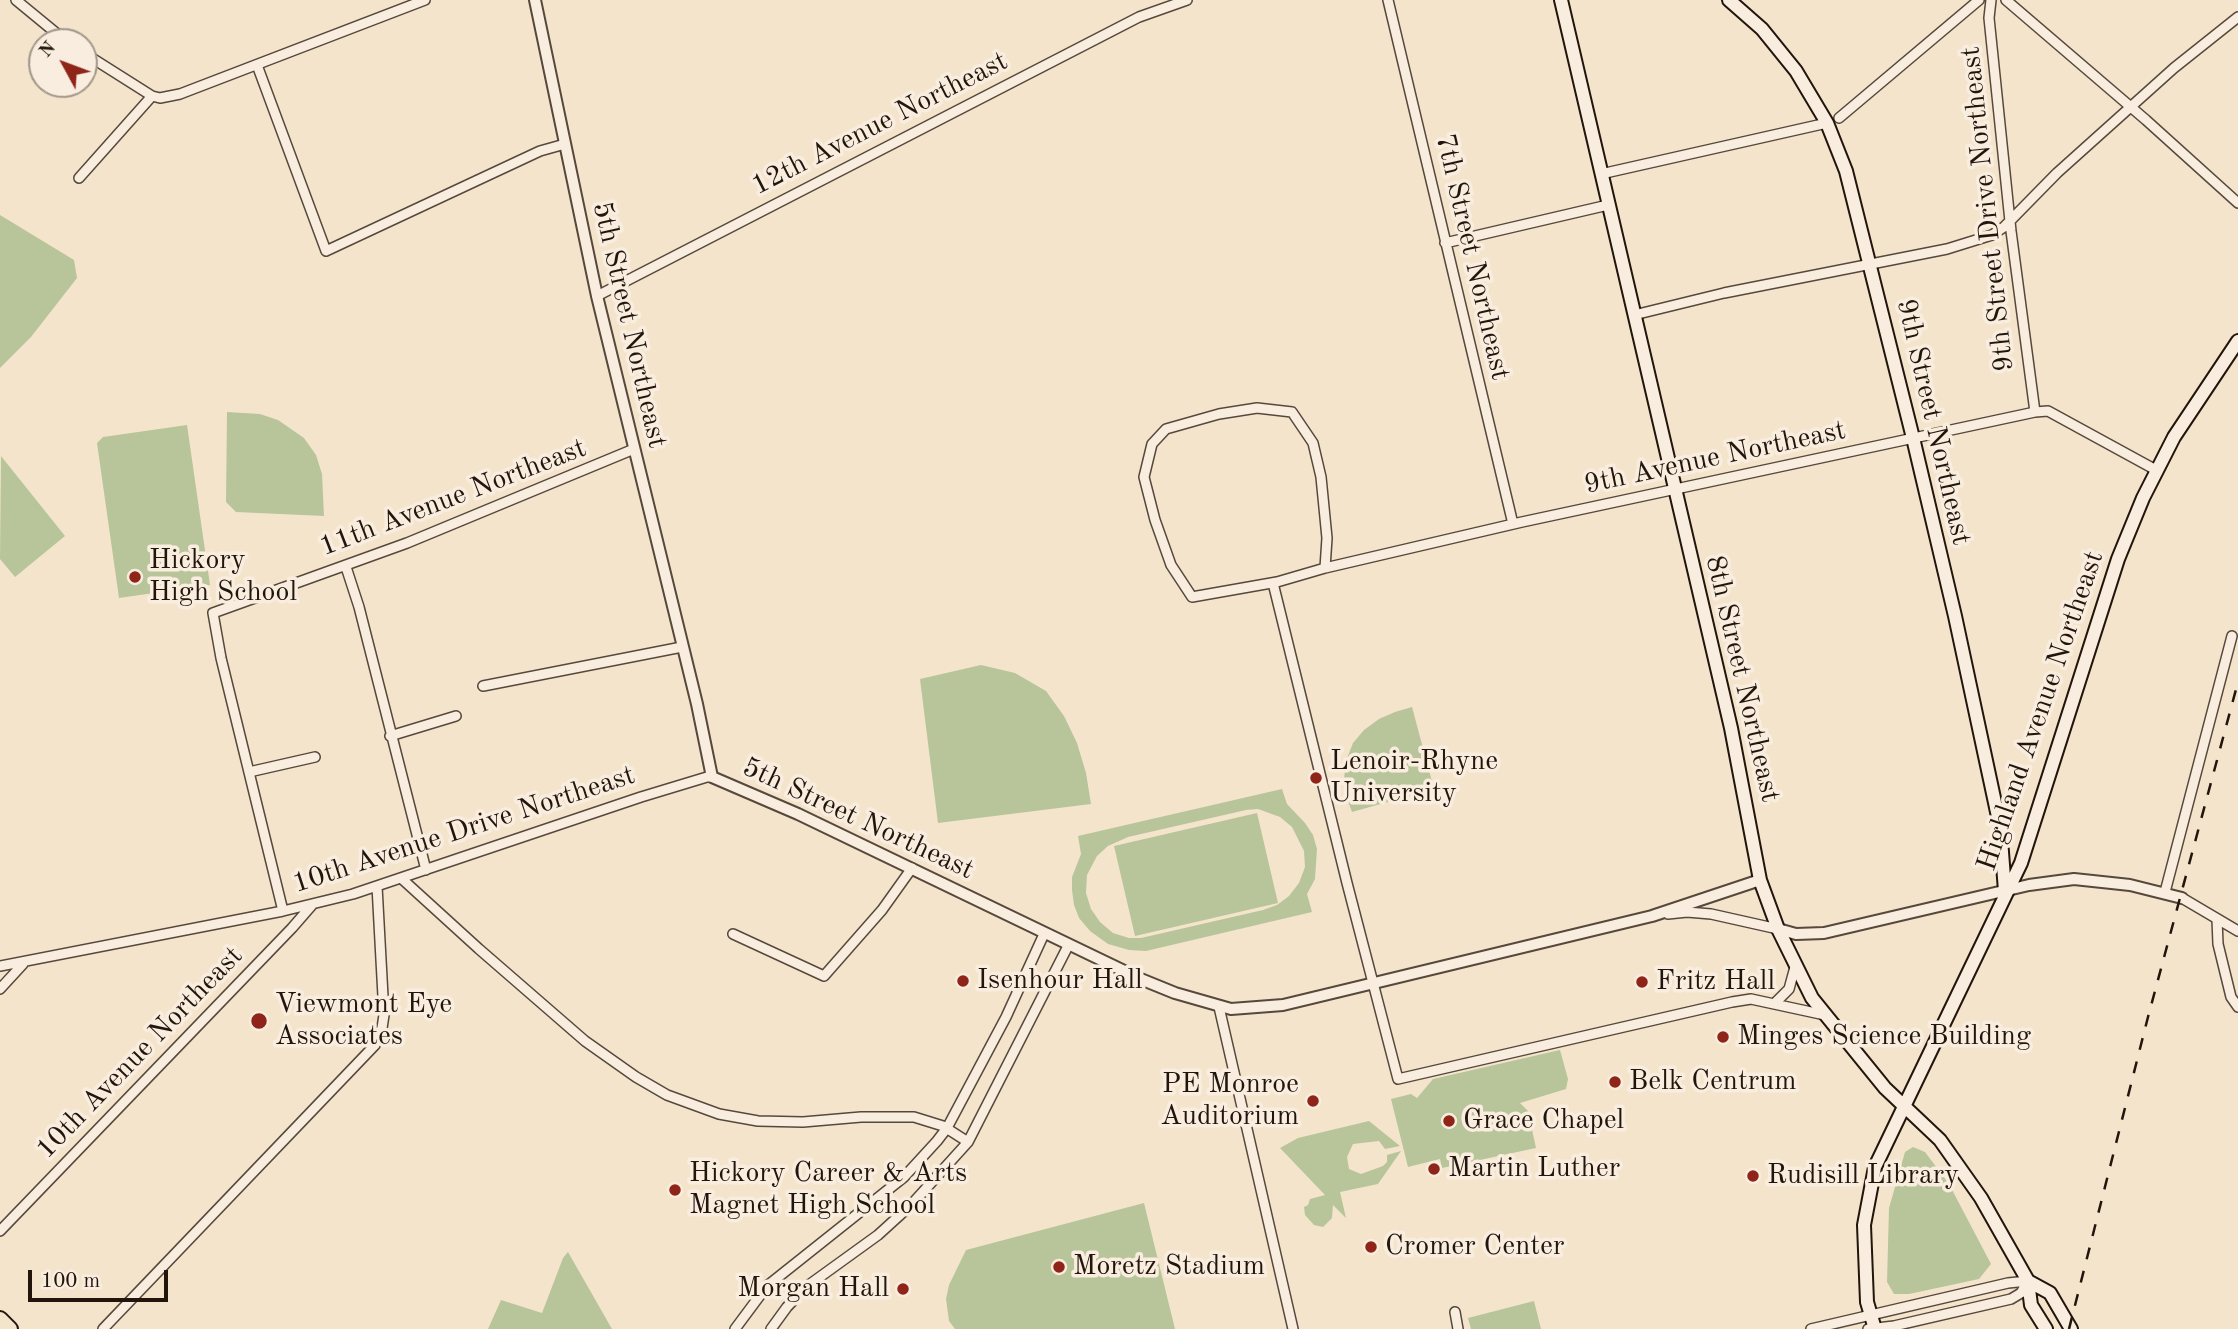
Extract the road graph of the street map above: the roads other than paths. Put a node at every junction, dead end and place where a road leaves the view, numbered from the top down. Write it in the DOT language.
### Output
graph roads {
  1 [pos="16,0"];
  2 [pos="425,0"];
  3 [pos="535,0"];
  4 [pos="1187,0"];
  5 [pos="1388,0"];
  6 [pos="1561,0"];
  7 [pos="1729,0"];
  8 [pos="1979,0"];
  9 [pos="1991,0"];
  10 [pos="2006,0"];
  11 [pos="2238,17"];
  12 [pos="50,28"];
  13 [pos="98,62"];
  14 [pos="257,65"];
  15 [pos="152,96"];
  16 [pos="2130,107"];
  17 [pos="1833,120"];
  18 [pos="565,144"];
  19 [pos="1601,174"];
  20 [pos="79,178"];
  21 [pos="2238,203"];
  22 [pos="1608,205"];
  23 [pos="2010,220"];
  24 [pos="1445,243"];
  25 [pos="1870,264"];
  26 [pos="597,296"];
  27 [pos="1634,315"];
  28 [pos="2238,341"];
  29 [pos="2035,412"];
  30 [pos="1913,438"];
  31 [pos="635,449"];
  32 [pos="2156,470"];
  33 [pos="1674,488"];
  34 [pos="1513,524"];
  35 [pos="346,567"];
  36 [pos="1325,568"];
  37 [pos="1273,583"];
  38 [pos="2232,636"];
  39 [pos="682,647"];
  40 [pos="483,686"];
  41 [pos="456,716"];
  42 [pos="390,736"];
  43 [pos="315,758"];
  44 [pos="249,772"];
  45 [pos="712,778"];
  46 [pos="912,868"];
  47 [pos="426,870"];
  48 [pos="401,878"];
  49 [pos="1760,880"];
  50 [pos="377,886"];
  51 [pos="2005,892"];
  52 [pos="2165,892"];
  53 [pos="2182,898"];
  54 [pos="312,905"];
  55 [pos="283,911"];
  56 [pos="1652,916"];
  57 [pos="2217,919"];
  58 [pos="1777,929"];
  59 [pos="2238,931"];
  60 [pos="733,934"];
  61 [pos="1044,934"];
  62 [pos="1068,946"];
  63 [pos="23,964"];
  64 [pos="0,966"];
  65 [pos="1796,967"];
  66 [pos="1373,984"];
  67 [pos="0,989"];
  68 [pos="1775,1003"];
  69 [pos="1219,1007"];
  70 [pos="2238,1007"];
  71 [pos="1825,1015"];
  72 [pos="1903,1105"];
  73 [pos="947,1128"];
  74 [pos="968,1142"];
  75 [pos="0,1231"];
  76 [pos="2028,1281"];
  77 [pos="1455,1312"];
  78 [pos="1871,1315"];
  79 [pos="0,1319"];
  80 [pos="740,1327"];
  81 [pos="10,1329"];
  82 [pos="103,1329"];
  83 [pos="771,1329"];
  84 [pos="1293,1329"];
  85 [pos="1458,1329"];
  86 [pos="1811,1329"];
  87 [pos="1872,1329"];
  88 [pos="2046,1329"];
  89 [pos="2071,1329"];
  1 -- 12 [label="street"];
  2 -- 14 [label="street"];
  3 -- 18 [label="street, 5th Street Northeast"];
  4 -- 26 [label="street, 12th Avenue Northeast"];
  5 -- 24 [label="street, 7th Street Northeast"];
  6 -- 19 [label="main road, 8th Street Northeast"];
  7 -- 17 [label="main road, 9th Street Northeast"];
  8 -- 17 [label="street"];
  9 -- 23 [label="street, 9th Street Drive Northeast"];
  10 -- 16 [label="street"];
  11 -- 16 [label="street"];
  13 -- 15 [label="street"];
  14 -- 15 [label="street"];
  14 -- 18 [label="street"];
  15 -- 20 [label="street"];
  16 -- 21 [label="street"];
  16 -- 23 [label="street"];
  17 -- 19 [label="street"];
  17 -- 25 [label="main road, 9th Street Northeast"];
  18 -- 26 [label="street, 5th Street Northeast"];
  19 -- 22 [label="main road, 8th Street Northeast"];
  22 -- 24 [label="street"];
  22 -- 27 [label="main road, 8th Street Northeast"];
  23 -- 25 [label="street"];
  23 -- 29 [label="street, 9th Street Drive Northeast"];
  24 -- 34 [label="street, 7th Street Northeast"];
  25 -- 27 [label="street"];
  25 -- 30 [label="main road, 9th Street Northeast"];
  26 -- 31 [label="street, 5th Street Northeast"];
  27 -- 33 [label="main road, 8th Street Northeast"];
  28 -- 32 [label="main road, Highland Avenue Northeast"];
  29 -- 30 [label="street, 9th Avenue Northeast"];
  29 -- 32 [label="street, 9th Avenue Northeast"];
  30 -- 33 [label="street, 9th Avenue Northeast"];
  30 -- 51 [label="main road, 9th Street Northeast"];
  31 -- 35 [label="street, 11th Avenue Northeast"];
  31 -- 39 [label="street, 5th Street Northeast"];
  32 -- 51 [label="main road, Highland Avenue Northeast"];
  33 -- 34 [label="street, 9th Avenue Northeast"];
  33 -- 49 [label="main road, 8th Street Northeast"];
  34 -- 36 [label="street, 9th Avenue Northeast"];
  35 -- 42 [label="street"];
  35 -- 44 [label="street, 11th Avenue Northeast"];
  36 -- 37 [label="street, 9th Avenue Northeast"];
  36 -- 37 [label="street"];
  37 -- 66 [label="street"];
  38 -- 52 [label="street"];
  39 -- 40 [label="street"];
  39 -- 45 [label="street, 5th Street Northeast"];
  41 -- 42 [label="street"];
  42 -- 47 [label="street"];
  43 -- 44 [label="street"];
  44 -- 55 [label="street"];
  45 -- 46 [label="street, 5th Street Northeast"];
  45 -- 47 [label="street, 10th Avenue Drive Northeast"];
  46 -- 60 [label="street"];
  46 -- 61 [label="street, 5th Street Northeast"];
  47 -- 48 [label="street, 10th Avenue Drive Northeast"];
  48 -- 50 [label="street, 10th Avenue Drive Northeast"];
  48 -- 73 [label="street"];
  49 -- 56 [label="street, 5th Street Northeast"];
  49 -- 58 [label="main road, 8th Street Northeast"];
  50 -- 54 [label="street, 10th Avenue Drive Northeast"];
  50 -- 82 [label="street"];
  51 -- 52 [label="street"];
  51 -- 58 [label="street"];
  51 -- 72 [label="main road, Highland Avenue Northeast"];
  52 -- 53 [label="street"];
  53 -- 57 [label="street"];
  54 -- 55 [label="street, 10th Avenue Drive Northeast"];
  54 -- 75 [label="street, 10th Avenue Northeast"];
  55 -- 63 [label="street, 10th Avenue Drive Northeast"];
  56 -- 58 [label="street"];
  56 -- 66 [label="street, 5th Street Northeast"];
  57 -- 59 [label="street"];
  57 -- 70 [label="street"];
  58 -- 65 [label="main road, 8th Street Northeast"];
  61 -- 62 [label="street, 5th Street Northeast"];
  61 -- 73 [label="street"];
  62 -- 69 [label="street, 5th Street Northeast"];
  62 -- 74 [label="street"];
  63 -- 64 [label="street, 10th Avenue Drive Northeast"];
  63 -- 67 [label="street"];
  65 -- 68 [label="street"];
  65 -- 71 [label="main road, 8th Street Northeast"];
  66 -- 68 [label="street"];
  66 -- 69 [label="street, 5th Street Northeast"];
  68 -- 71 [label="street"];
  69 -- 84 [label="street"];
  71 -- 72 [label="main road, 8th Street Northeast"];
  72 -- 76 [label="main road, 8th Street Northeast"];
  72 -- 78 [label="main road"];
  73 -- 74 [label="street"];
  73 -- 80 [label="street"];
  74 -- 83 [label="street"];
  76 -- 78 [label="street"];
  76 -- 87 [label="street"];
  76 -- 88 [label="main road"];
  76 -- 89 [label="main road"];
  77 -- 85 [label="street"];
  78 -- 86 [label="street"];
  78 -- 87 [label="main road"];
  79 -- 81 [label="main road"];
}
